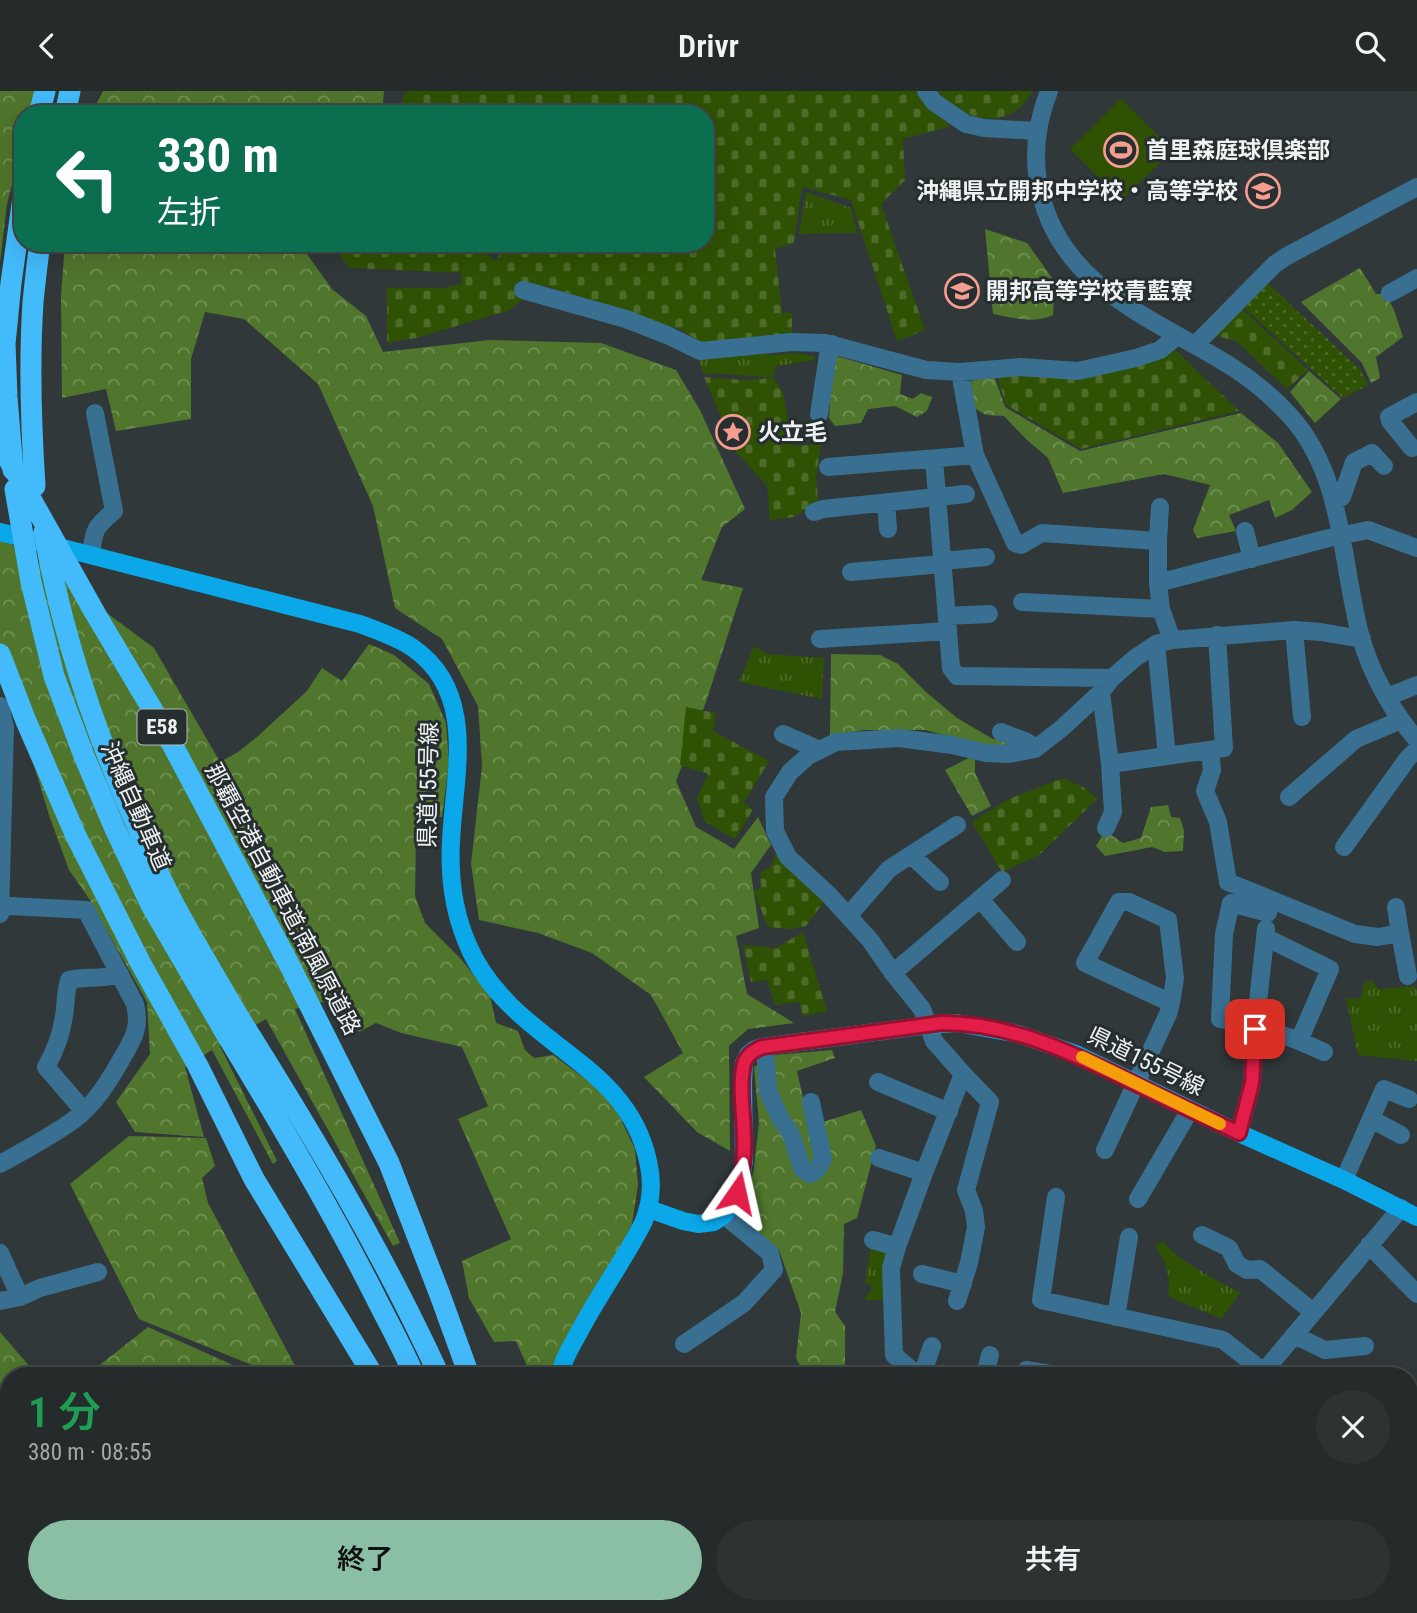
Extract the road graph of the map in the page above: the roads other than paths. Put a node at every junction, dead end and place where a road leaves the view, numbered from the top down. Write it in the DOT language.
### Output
graph roads {
  1 [pos="926,91"];
  2 [pos="1049,91"];
  3 [pos="1038,131"];
  4 [pos="1417,187"];
  5 [pos="15,252"];
  6 [pos="39,252"];
  7 [pos="1417,278"];
  8 [pos="523,290"];
  9 [pos="1390,293"];
  10 [pos="1177,335"];
  11 [pos="832,344"];
  12 [pos="1195,345"];
  13 [pos="960,372"];
  14 [pos="1417,402"];
  15 [pos="95,412"];
  16 [pos="819,414"];
  17 [pos="0,444"];
  18 [pos="1412,448"];
  19 [pos="975,455"];
  20 [pos="934,459"];
  21 [pos="1384,466"];
  22 [pos="828,467"];
  23 [pos="25,487"];
  24 [pos="967,494"];
  25 [pos="937,497"];
  26 [pos="1333,501"];
  27 [pos="886,502"];
  28 [pos="1160,507"];
  29 [pos="814,512"];
  30 [pos="888,529"];
  31 [pos="1245,531"];
  32 [pos="0,532"];
  33 [pos="1341,536"];
  34 [pos="1158,541"];
  35 [pos="1417,548"];
  36 [pos="91,554"];
  37 [pos="986,557"];
  38 [pos="1252,559"];
  39 [pos="942,562"];
  40 [pos="851,572"];
  41 [pos="1158,583"];
  42 [pos="1022,602"];
  43 [pos="1161,610"];
  44 [pos="989,614"];
  45 [pos="947,624"];
  46 [pos="1294,630"];
  47 [pos="1217,635"];
  48 [pos="820,639"];
  49 [pos="1362,639"];
  50 [pos="1164,642"];
  51 [pos="0,654"];
  52 [pos="1106,685"];
  53 [pos="1417,685"];
  54 [pos="1387,697"];
  55 [pos="0,706"];
  56 [pos="1302,717"];
  57 [pos="1401,720"];
  58 [pos="1001,732"];
  59 [pos="783,734"];
  60 [pos="1417,740"];
  61 [pos="1035,749"];
  62 [pos="820,750"];
  63 [pos="1210,750"];
  64 [pos="1417,750"];
  65 [pos="1167,756"];
  66 [pos="1110,764"];
  67 [pos="1289,797"];
  68 [pos="957,825"];
  69 [pos="1106,828"];
  70 [pos="1344,847"];
  71 [pos="911,855"];
  72 [pos="1003,880"];
  73 [pos="940,882"];
  74 [pos="980,899"];
  75 [pos="1269,906"];
  76 [pos="1396,907"];
  77 [pos="0,908"];
  78 [pos="0,914"];
  79 [pos="848,916"];
  80 [pos="1400,933"];
  81 [pos="1265,937"];
  82 [pos="1017,942"];
  83 [pos="893,973"];
  84 [pos="120,974"];
  85 [pos="1408,976"];
  86 [pos="1171,1003"];
  87 [pos="929,1025"];
  88 [pos="1255,1025"];
  89 [pos="234,1028"];
  90 [pos="1299,1041"];
  91 [pos="762,1047"];
  92 [pos="1324,1052"];
  93 [pos="963,1074"];
  94 [pos="878,1082"];
  95 [pos="1136,1084"];
  96 [pos="1409,1100"];
  97 [pos="811,1103"];
  98 [pos="1190,1110"];
  99 [pos="84,1111"];
  100 [pos="949,1112"];
  101 [pos="1371,1119"];
  102 [pos="1239,1133"];
  103 [pos="1401,1135"];
  104 [pos="1105,1150"];
  105 [pos="879,1158"];
  106 [pos="0,1164"];
  107 [pos="924,1173"];
  108 [pos="1344,1180"];
  109 [pos="1056,1197"];
  110 [pos="1138,1199"];
  111 [pos="649,1209"];
  112 [pos="1409,1212"];
  113 [pos="724,1215"];
  114 [pos="1202,1235"];
  115 [pos="1129,1237"];
  116 [pos="873,1240"];
  117 [pos="1369,1245"];
  118 [pos="897,1247"];
  119 [pos="0,1253"];
  120 [pos="98,1272"];
  121 [pos="922,1274"];
  122 [pos="962,1284"];
  123 [pos="1417,1294"];
  124 [pos="20,1297"];
  125 [pos="0,1301"];
  126 [pos="957,1301"];
  127 [pos="1313,1312"];
  128 [pos="1116,1317"];
  129 [pos="1294,1335"];
  130 [pos="684,1344"];
  131 [pos="932,1346"];
  132 [pos="1365,1346"];
  133 [pos="990,1355"];
  134 [pos="368,1367"];
  135 [pos="411,1367"];
  136 [pos="435,1367"];
  137 [pos="466,1367"];
  138 [pos="562,1367"];
  139 [pos="910,1367"];
  140 [pos="923,1367"];
  141 [pos="987,1367"];
  142 [pos="1254,1367"];
  143 [pos="1268,1367"];
  1 -- 3 [label="street"];
  2 -- 3 [label="street"];
  3 -- 10 [label="street"];
  4 -- 12 [label="street"];
  5 -- 23 [label="highway, 沖縄自動車道"];
  6 -- 23 [label="highway, 沖縄自動車道"];
  7 -- 9 [label="street"];
  8 -- 11 [label="street"];
  10 -- 12 [label="street"];
  10 -- 13 [label="street"];
  11 -- 13 [label="street"];
  11 -- 16 [label="street"];
  12 -- 26 [label="street"];
  13 -- 19 [label="street"];
  14 -- 18 [label="street"];
  15 -- 36 [label="street"];
  17 -- 137 [label="highway, 那覇空港自動車道;南風原道路 / E58, bridge"];
  19 -- 20 [label="street"];
  19 -- 34 [label="street"];
  20 -- 22 [label="street"];
  20 -- 25 [label="street"];
  21 -- 26 [label="street"];
  23 -- 89 [label="highway, 沖縄自動車道, bridge"];
  24 -- 25 [label="street"];
  25 -- 27 [label="street"];
  25 -- 39 [label="street"];
  26 -- 33 [label="street"];
  27 -- 29 [label="street"];
  27 -- 30 [label="street"];
  28 -- 34 [label="street"];
  31 -- 38 [label="street"];
  32 -- 36 [label="main road, 県道155号線"];
  33 -- 35 [label="street"];
  33 -- 38 [label="street"];
  33 -- 49 [label="street"];
  34 -- 41 [label="street"];
  36 -- 111 [label="main road, 県道155号線"];
  37 -- 39 [label="street"];
  38 -- 41 [label="street"];
  39 -- 40 [label="street"];
  39 -- 45 [label="street"];
  41 -- 43 [label="street"];
  42 -- 43 [label="street"];
  43 -- 50 [label="street"];
  44 -- 45 [label="street"];
  45 -- 48 [label="street"];
  45 -- 52 [label="street"];
  46 -- 47 [label="street"];
  46 -- 49 [label="street"];
  46 -- 56 [label="street"];
  47 -- 50 [label="street"];
  47 -- 63 [label="street"];
  49 -- 54 [label="street"];
  50 -- 52 [label="street"];
  50 -- 65 [label="street"];
  51 -- 134 [label="highway"];
  52 -- 61 [label="street"];
  52 -- 66 [label="street"];
  53 -- 54 [label="street"];
  54 -- 57 [label="street"];
  55 -- 77 [label="street"];
  57 -- 60 [label="street"];
  57 -- 67 [label="street"];
  58 -- 61 [label="street"];
  59 -- 62 [label="street"];
  61 -- 62 [label="street"];
  62 -- 79 [label="street"];
  63 -- 65 [label="street"];
  63 -- 75 [label="street"];
  64 -- 70 [label="street"];
  65 -- 66 [label="street"];
  66 -- 69 [label="street"];
  68 -- 71 [label="street"];
  71 -- 73 [label="street"];
  71 -- 79 [label="street"];
  72 -- 74 [label="street"];
  74 -- 82 [label="street"];
  74 -- 83 [label="street"];
  75 -- 80 [label="street"];
  75 -- 81 [label="street"];
  75 -- 88 [label="street"];
  76 -- 80 [label="street"];
  77 -- 78 [label="street"];
  77 -- 84 [label="street"];
  79 -- 83 [label="street"];
  80 -- 85 [label="street"];
  81 -- 88 [label="street"];
  81 -- 90 [label="street"];
  83 -- 87 [label="street"];
  84 -- 99 [label="street"];
  84 -- 99 [label="street"];
  86 -- 86 [label="street"];
  86 -- 95 [label="street"];
  87 -- 91 [label="main road, 県道155号線"];
  87 -- 93 [label="street"];
  87 -- 95 [label="main road, 県道155号線"];
  88 -- 90 [label="street"];
  88 -- 102 [label="street"];
  89 -- 135 [label="highway, 沖縄自動車道"];
  89 -- 136 [label="highway, 沖縄自動車道"];
  90 -- 92 [label="street"];
  91 -- 97 [label="street"];
  91 -- 113 [label="main road"];
  93 -- 100 [label="street"];
  93 -- 122 [label="street"];
  94 -- 100 [label="street"];
  95 -- 98 [label="main road, 県道155号線"];
  95 -- 104 [label="street"];
  96 -- 101 [label="street"];
  98 -- 102 [label="main road, 県道155号線"];
  98 -- 110 [label="street"];
  99 -- 106 [label="street"];
  100 -- 107 [label="street"];
  101 -- 103 [label="street"];
  101 -- 108 [label="street"];
  102 -- 108 [label="main road, 県道155号線"];
  105 -- 107 [label="street"];
  107 -- 118 [label="street"];
  108 -- 112 [label="main road, 県道155号線"];
  109 -- 128 [label="street"];
  111 -- 113 [label="main road"];
  111 -- 138 [label="main road, 県道155号線"];
  112 -- 117 [label="street"];
  113 -- 130 [label="street"];
  114 -- 127 [label="street"];
  115 -- 128 [label="street"];
  116 -- 118 [label="street"];
  117 -- 123 [label="street"];
  117 -- 127 [label="street"];
  118 -- 139 [label="street"];
  119 -- 124 [label="street"];
  120 -- 124 [label="street"];
  121 -- 122 [label="street"];
  122 -- 126 [label="street"];
  124 -- 125 [label="street"];
  127 -- 129 [label="street"];
  128 -- 142 [label="street"];
  129 -- 132 [label="street"];
  129 -- 143 [label="street"];
  131 -- 140 [label="street"];
  133 -- 141 [label="street"];
}
